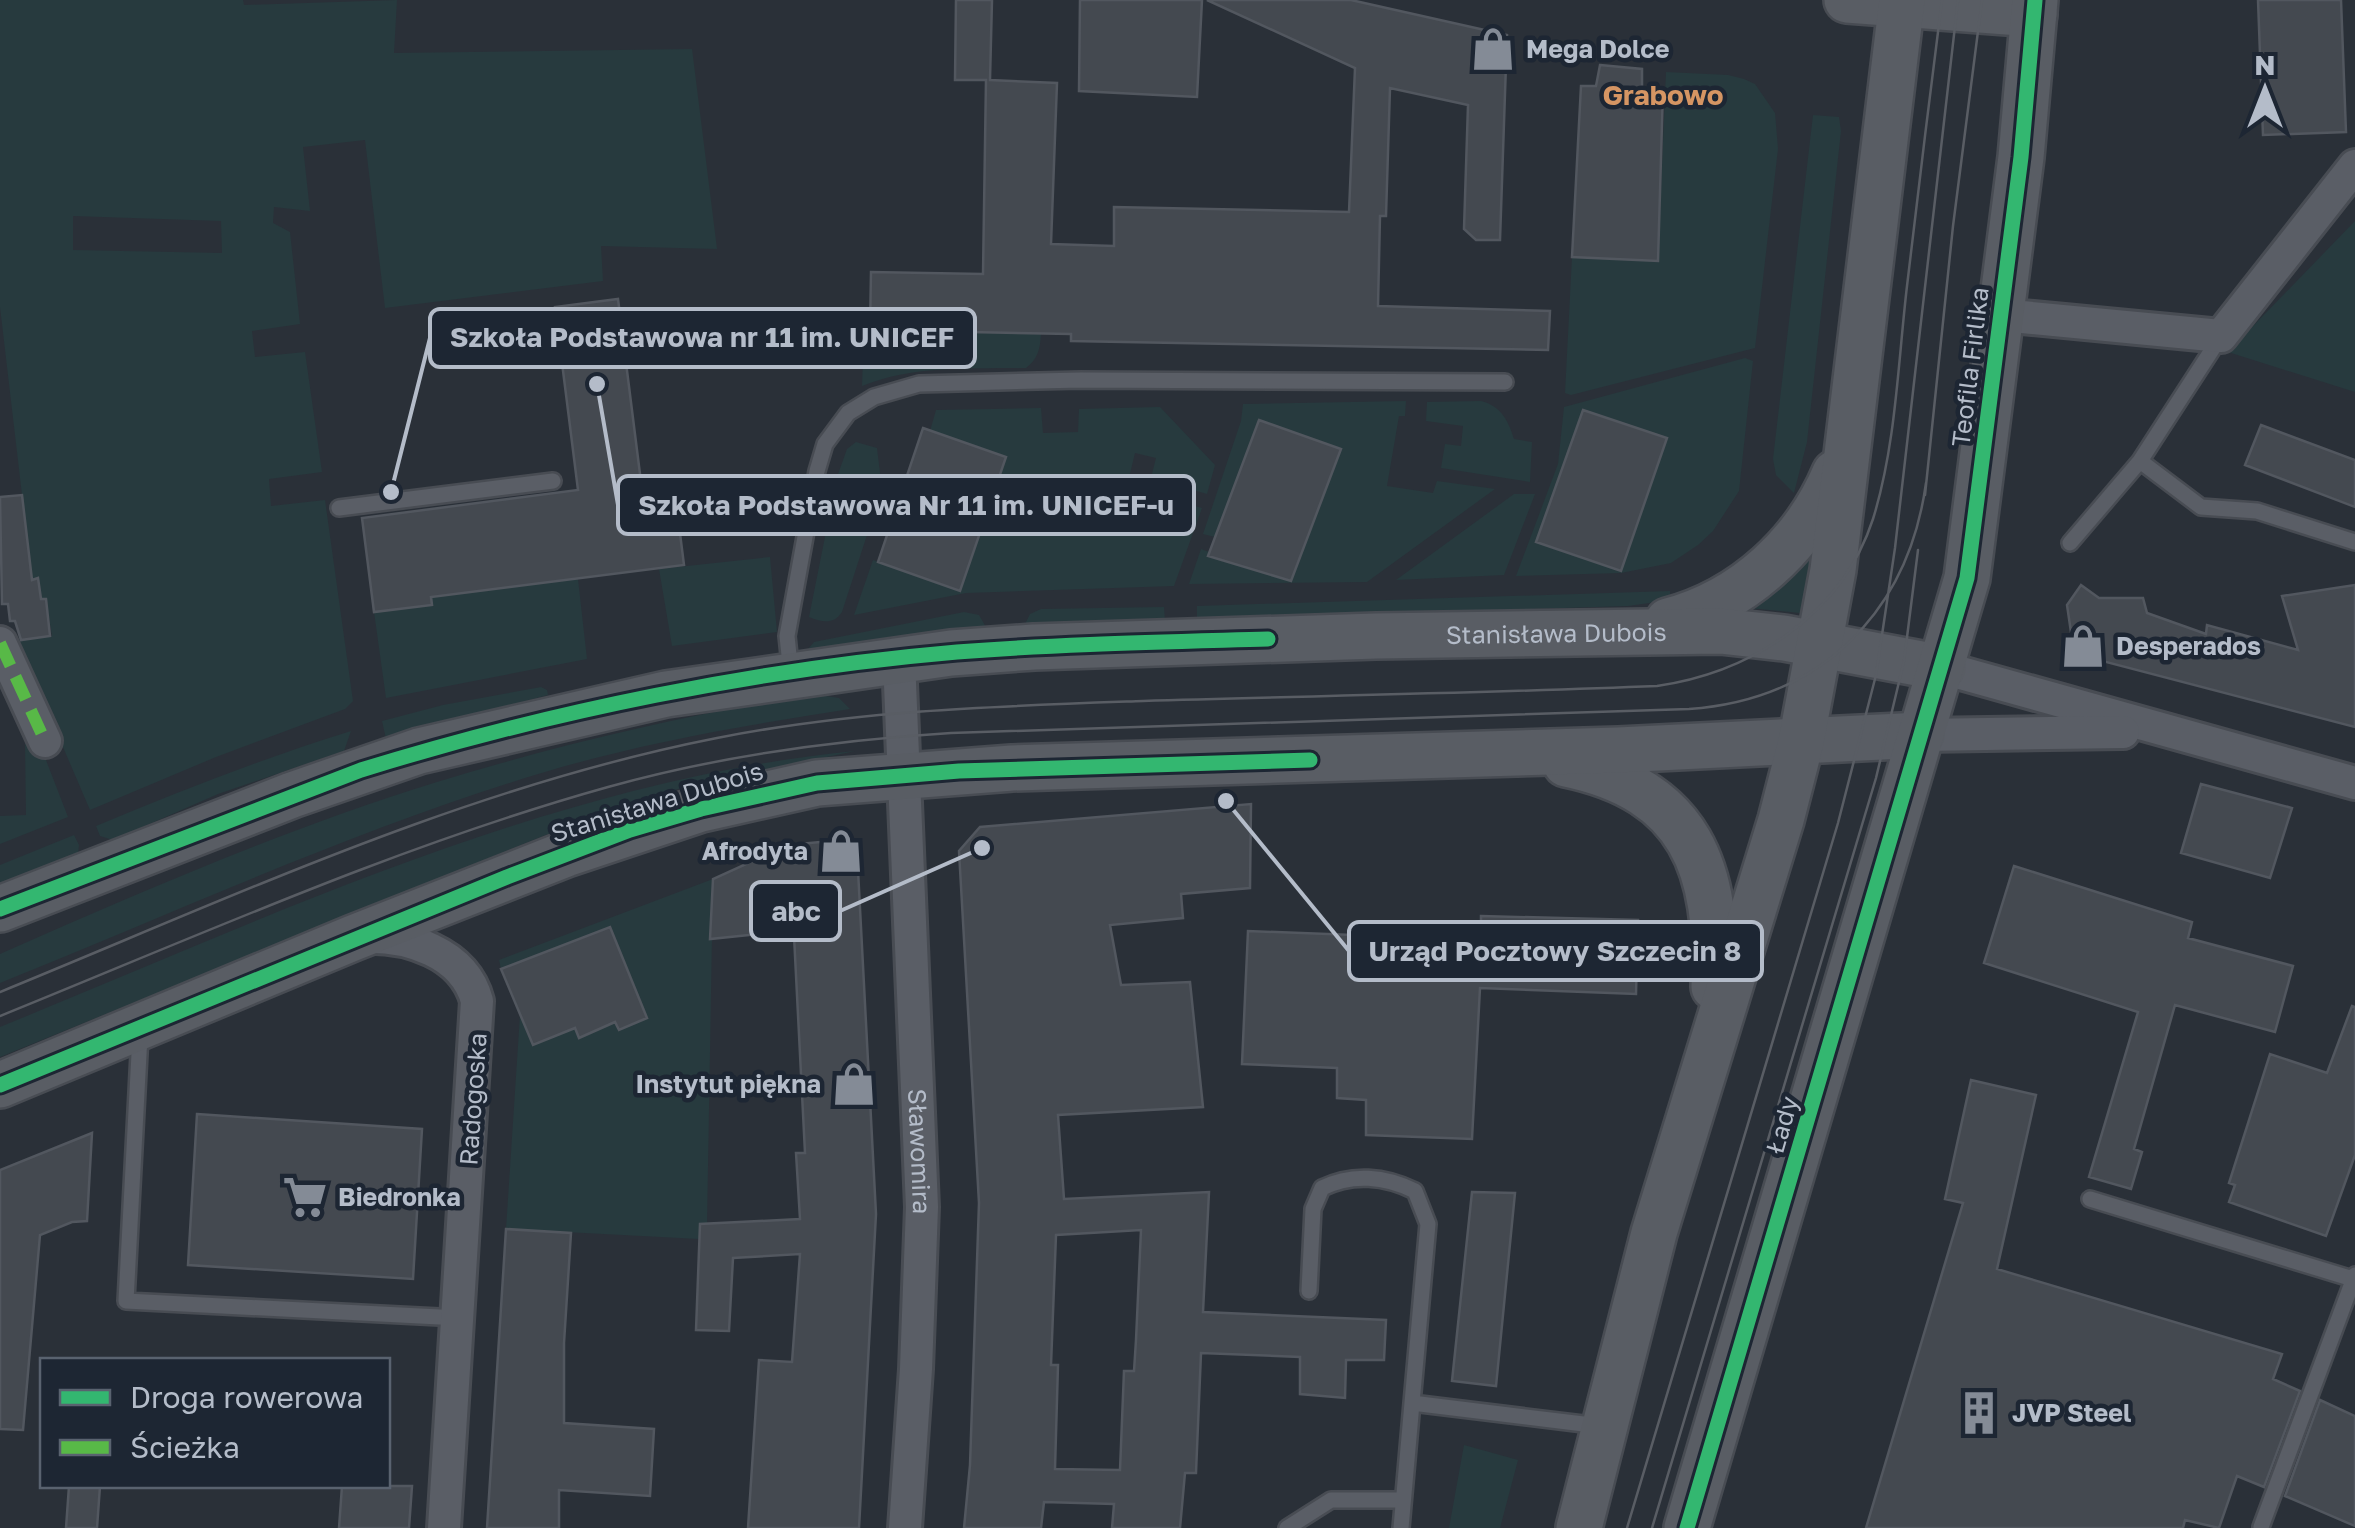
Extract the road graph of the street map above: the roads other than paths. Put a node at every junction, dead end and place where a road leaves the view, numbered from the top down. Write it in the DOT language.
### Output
graph roads {
  1 [pos="1847,0"];
  2 [pos="1902,2"];
  3 [pos="2035,7"];
  4 [pos="2355,166"];
  5 [pos="2001,315"];
  6 [pos="2221,336"];
  7 [pos="1505,382"];
  8 [pos="1848,434"];
  9 [pos="2140,462"];
  10 [pos="553,480"];
  11 [pos="339,508"];
  12 [pos="2355,542"];
  13 [pos="2070,544"];
  14 [pos="1619,631"];
  15 [pos="0,642"];
  16 [pos="1820,644"];
  17 [pos="898,660"];
  18 [pos="1943,668"];
  19 [pos="790,674"];
  20 [pos="1922,735"];
  21 [pos="46,741"];
  22 [pos="2202,741"];
  23 [pos="1801,742"];
  24 [pos="1490,754"];
  25 [pos="905,776"];
  26 [pos="2355,783"];
  27 [pos="0,909"];
  28 [pos="352,938"];
  29 [pos="141,1026"];
  30 [pos="1709,1046"];
  31 [pos="0,1084"];
  32 [pos="2090,1199"];
  33 [pos="2354,1277"];
  34 [pos="1309,1290"];
  35 [pos="458,1318"];
  36 [pos="1412,1402"];
  37 [pos="1604,1426"];
  38 [pos="1403,1500"];
  39 [pos="2261,1527"];
  40 [pos="444,1528"];
  41 [pos="904,1528"];
  42 [pos="1288,1528"];
  43 [pos="1400,1528"];
  44 [pos="1579,1528"];
  45 [pos="1687,1528"];
  1 -- 2 [label="street, Teofila Firlika"];
  2 -- 3 [label="street, Teofila Firlika"];
  2 -- 8 [label="street"];
  3 -- 5 [label="street, Teofila Firlika"];
  4 -- 6 [label="street"];
  5 -- 6 [label="street"];
  5 -- 18 [label="street, Teofila Firlika"];
  6 -- 9 [label="lane"];
  7 -- 19 [label="lane"];
  8 -- 14 [label="street"];
  8 -- 16 [label="street"];
  9 -- 12 [label="lane"];
  9 -- 13 [label="lane"];
  10 -- 11 [label="lane"];
  14 -- 16 [label="street, Stanisława Dubois"];
  14 -- 17 [label="street, Stanisława Dubois"];
  15 -- 21 [label="street"];
  16 -- 18 [label="street, Stanisława Dubois"];
  16 -- 23 [label="street"];
  17 -- 19 [label="street, Stanisława Dubois"];
  17 -- 25 [label="street"];
  18 -- 20 [label="street, Teofila Firlika"];
  18 -- 22 [label="street, Stanisława Dubois"];
  19 -- 27 [label="street, Stanisława Dubois"];
  20 -- 22 [label="street, Stanisława Dubois"];
  20 -- 23 [label="street, Stanisława Dubois"];
  20 -- 45 [label="street, Łady"];
  22 -- 26 [label="street, Stanisława Dubois"];
  23 -- 24 [label="street, Stanisława Dubois"];
  23 -- 30 [label="street"];
  24 -- 25 [label="street, Stanisława Dubois"];
  24 -- 30 [label="street"];
  25 -- 28 [label="street, Stanisława Dubois"];
  25 -- 41 [label="street, Sławomira"];
  28 -- 29 [label="street, Stanisława Dubois"];
  28 -- 35 [label="street, Radogoska"];
  29 -- 31 [label="street, Stanisława Dubois"];
  29 -- 35 [label="lane"];
  30 -- 37 [label="street"];
  32 -- 33 [label="lane"];
  33 -- 39 [label="lane"];
  34 -- 36 [label="lane"];
  35 -- 40 [label="street, Radogoska"];
  36 -- 37 [label="lane"];
  36 -- 38 [label="lane"];
  37 -- 44 [label="street"];
  38 -- 42 [label="lane"];
  38 -- 43 [label="lane"];
}
